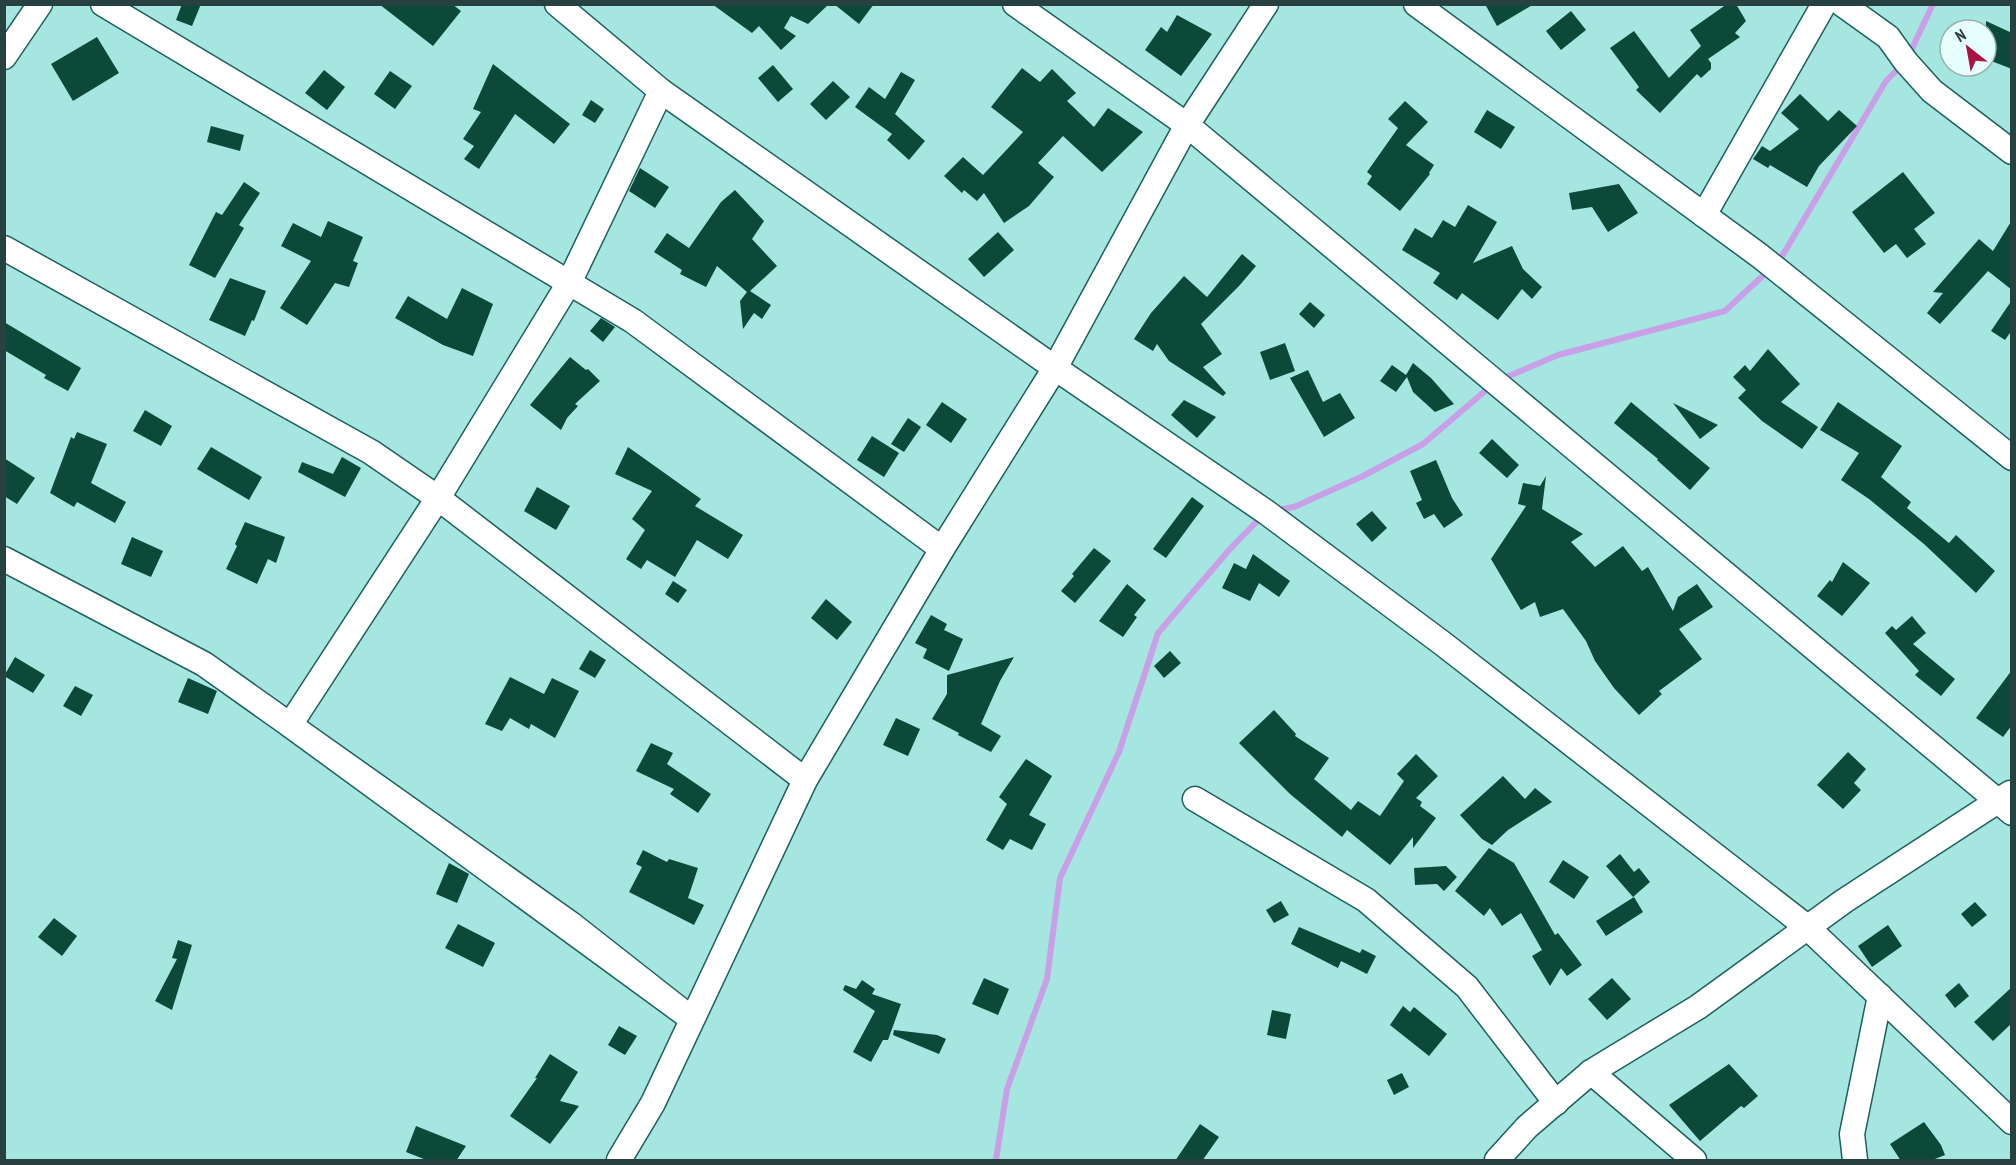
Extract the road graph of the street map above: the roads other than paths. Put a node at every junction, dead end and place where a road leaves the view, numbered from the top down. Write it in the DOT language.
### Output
graph roads {
  1 [pos="40,4"];
  2 [pos="103,4"];
  3 [pos="557,4"];
  4 [pos="1015,4"];
  5 [pos="1266,4"];
  6 [pos="1416,4"];
  7 [pos="1824,4"];
  8 [pos="1842,4"];
  9 [pos="4,57"];
  10 [pos="661,91"];
  11 [pos="1187,125"];
  12 [pos="2012,152"];
  13 [pos="1704,215"];
  14 [pos="4,248"];
  15 [pos="569,283"];
  16 [pos="1055,368"];
  17 [pos="2012,458"];
  18 [pos="438,498"];
  19 [pos="942,549"];
  20 [pos="4,559"];
  21 [pos="290,725"];
  22 [pos="805,780"];
  23 [pos="1195,799"];
  24 [pos="2007,802"];
  25 [pos="1807,927"];
  26 [pos="1880,996"];
  27 [pos="692,1019"];
  28 [pos="1591,1072"];
  29 [pos="1556,1103"];
  30 [pos="2012,1122"];
  31 [pos="619,1161"];
  32 [pos="1497,1161"];
  33 [pos="1694,1161"];
  34 [pos="1855,1161"];
  1 -- 9 [label="street"];
  2 -- 15 [label="street"];
  3 -- 10 [label="street"];
  4 -- 11 [label="street"];
  5 -- 11 [label="street"];
  6 -- 13 [label="street"];
  7 -- 13 [label="street"];
  8 -- 12 [label="street"];
  10 -- 15 [label="street"];
  10 -- 16 [label="street"];
  11 -- 16 [label="street"];
  11 -- 24 [label="street"];
  13 -- 17 [label="street"];
  14 -- 18 [label="street"];
  15 -- 18 [label="street"];
  15 -- 19 [label="street"];
  16 -- 19 [label="street"];
  16 -- 25 [label="street"];
  18 -- 21 [label="street"];
  18 -- 22 [label="street"];
  19 -- 22 [label="street"];
  20 -- 21 [label="street"];
  21 -- 27 [label="street"];
  22 -- 27 [label="street"];
  23 -- 29 [label="street"];
  24 -- 25 [label="street"];
  25 -- 26 [label="street"];
  25 -- 28 [label="street"];
  26 -- 30 [label="street"];
  26 -- 34 [label="street"];
  27 -- 31 [label="street"];
  28 -- 29 [label="street"];
  28 -- 33 [label="street"];
  29 -- 32 [label="street"];
}
